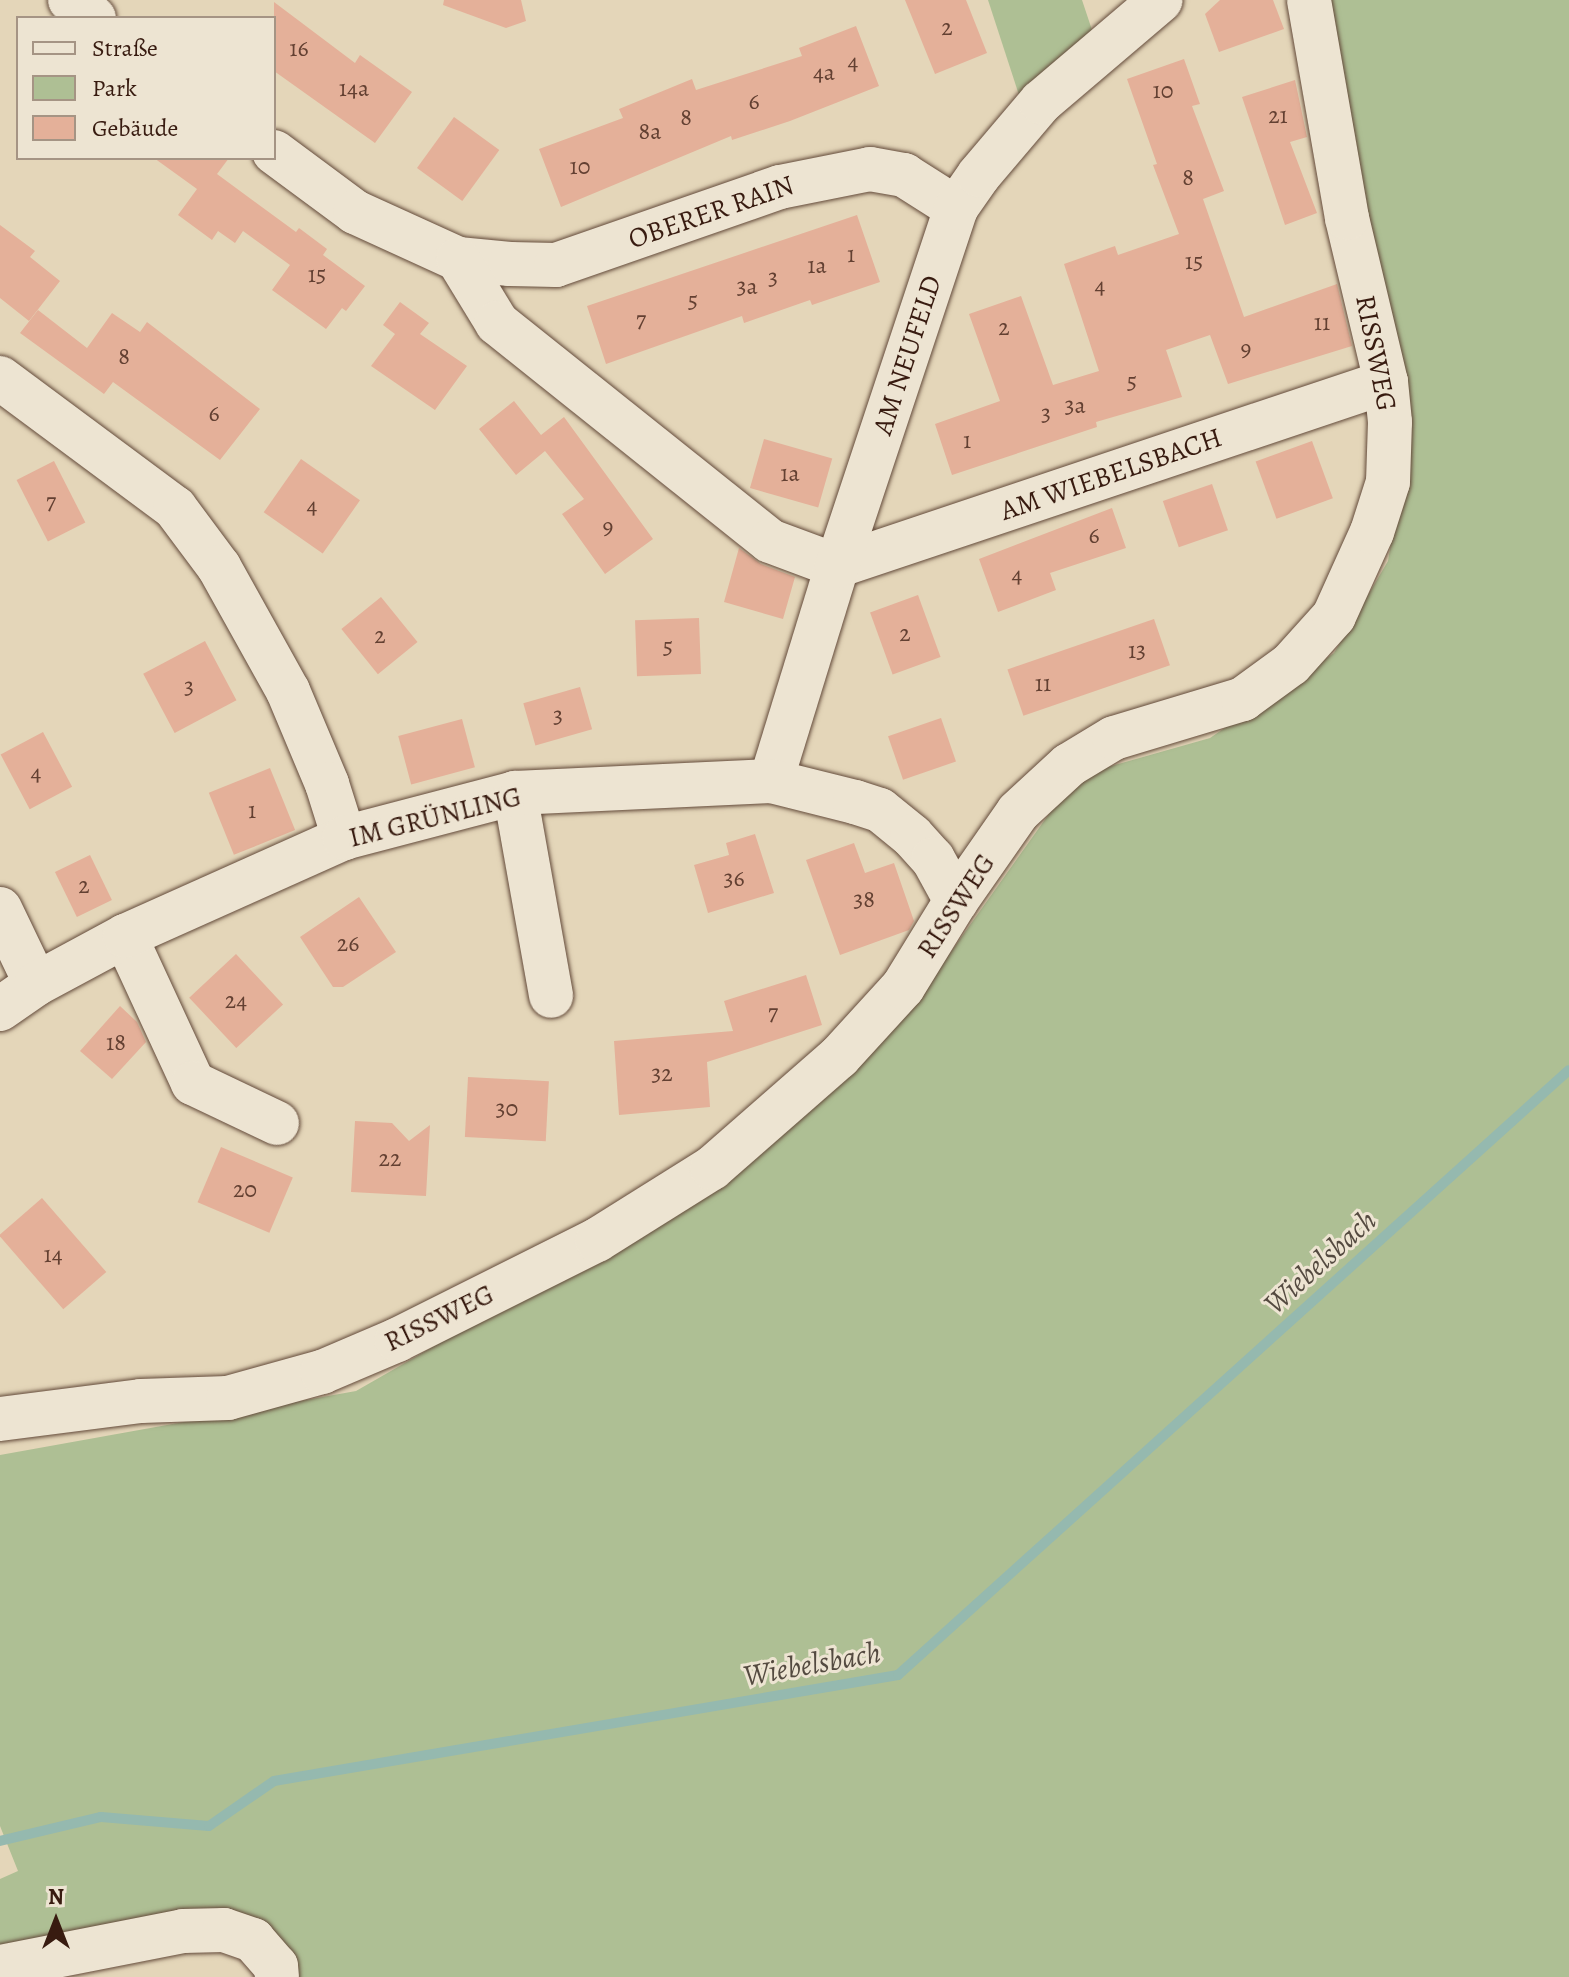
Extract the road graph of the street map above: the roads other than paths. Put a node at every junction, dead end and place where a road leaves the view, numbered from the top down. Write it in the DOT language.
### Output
graph roads {
  1 [pos="70,0"];
  2 [pos="1161,0"];
  3 [pos="1309,0"];
  4 [pos="91,16"];
  5 [pos="276,153"];
  6 [pos="956,208"];
  7 [pos="458,259"];
  8 [pos="0,378"];
  9 [pos="1386,382"];
  10 [pos="837,566"];
  11 [pos="771,781"];
  12 [pos="515,793"];
  13 [pos="344,838"];
  14 [pos="956,901"];
  15 [pos="0,909"];
  16 [pos="125,936"];
  17 [pos="36,984"];
  18 [pos="551,996"];
  19 [pos="0,1009"];
  20 [pos="277,1123"];
  21 [pos="0,1419"];
  22 [pos="0,1967"];
  23 [pos="277,1977"];
  1 -- 4 [label="street"];
  2 -- 6 [label="street, AM NEUFELD"];
  3 -- 9 [label="street, RISSWEG"];
  5 -- 7 [label="street, OBERER RAIN"];
  6 -- 7 [label="street, OBERER RAIN"];
  6 -- 10 [label="street, AM NEUFELD"];
  7 -- 10 [label="street"];
  8 -- 13 [label="street"];
  9 -- 10 [label="street, AM WIEBELSBACH"];
  9 -- 14 [label="street, RISSWEG"];
  10 -- 11 [label="street, AM NEUFELD"];
  11 -- 12 [label="street, IM GRÜNLING"];
  11 -- 14 [label="street, IM GRÜNLING"];
  12 -- 13 [label="street, IM GRÜNLING"];
  12 -- 18 [label="street"];
  13 -- 16 [label="street, IM GRÜNLING"];
  14 -- 21 [label="street, RISSWEG"];
  15 -- 17 [label="street"];
  16 -- 17 [label="street, IM GRÜNLING"];
  16 -- 20 [label="street"];
  17 -- 19 [label="street, IM GRÜNLING"];
  22 -- 23 [label="street"];
}
